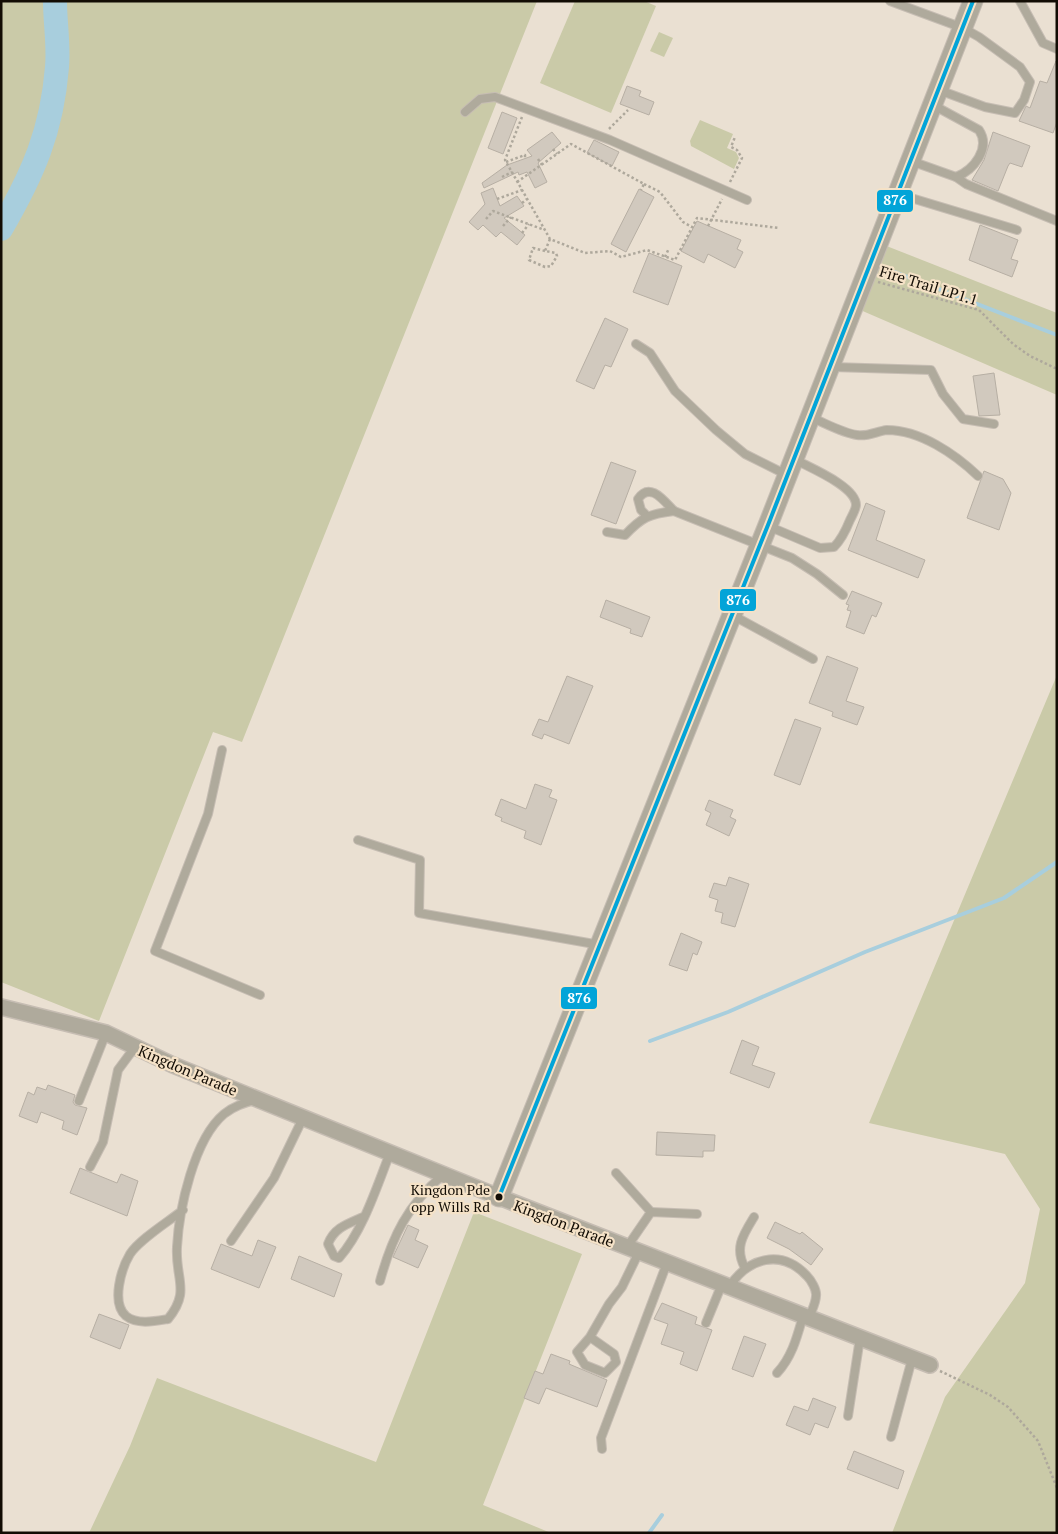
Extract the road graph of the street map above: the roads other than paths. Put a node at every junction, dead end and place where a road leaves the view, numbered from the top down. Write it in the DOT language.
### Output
graph roads {
  1 [pos="890,1"];
  2 [pos="973,1"];
  3 [pos="1020,1"];
  4 [pos="963,28"];
  5 [pos="1057,49"];
  6 [pos="936,97"];
  7 [pos="465,112"];
  8 [pos="911,160"];
  9 [pos="956,177"];
  10 [pos="898,194"];
  11 [pos="747,200"];
  12 [pos="1057,221"];
  13 [pos="1017,230"];
  14 [pos="636,344"];
  15 [pos="830,367"];
  16 [pos="810,417"];
  17 [pos="994,424"];
  18 [pos="790,467"];
  19 [pos="978,476"];
  20 [pos="674,510"];
  21 [pos="647,516"];
  22 [pos="768,525"];
  23 [pos="607,532"];
  24 [pos="759,546"];
  25 [pos="842,596"];
  26 [pos="732,615"];
  27 [pos="813,659"];
  28 [pos="222,750"];
  29 [pos="358,840"];
  30 [pos="600,945"];
  31 [pos="260,995"];
  32 [pos="1,1008"];
  33 [pos="106,1033"];
  34 [pos="135,1048"];
  35 [pos="257,1099"];
  36 [pos="79,1101"];
  37 [pos="304,1118"];
  38 [pos="390,1153"];
  39 [pos="90,1167"];
  40 [pos="616,1173"];
  41 [pos="443,1175"];
  42 [pos="499,1198"];
  43 [pos="184,1210"];
  44 [pos="651,1212"];
  45 [pos="697,1214"];
  46 [pos="363,1217"];
  47 [pos="754,1217"];
  48 [pos="231,1241"];
  49 [pos="633,1250"];
  50 [pos="667,1263"];
  51 [pos="745,1268"];
  52 [pos="380,1281"];
  53 [pos="726,1286"];
  54 [pos="806,1317"];
  55 [pos="706,1322"];
  56 [pos="590,1337"];
  57 [pos="860,1338"];
  58 [pos="912,1359"];
  59 [pos="930,1365"];
  60 [pos="777,1373"];
  61 [pos="848,1416"];
  62 [pos="891,1437"];
  63 [pos="602,1449"];
  1 -- 4 [label="lane"];
  2 -- 4 [label="street"];
  3 -- 5 [label="lane"];
  4 -- 6 [label="street"];
  4 -- 6 [label="lane"];
  6 -- 8 [label="street"];
  6 -- 9 [label="lane"];
  7 -- 11 [label="lane"];
  8 -- 9 [label="lane"];
  8 -- 10 [label="street"];
  9 -- 12 [label="lane"];
  10 -- 13 [label="lane"];
  10 -- 15 [label="street"];
  14 -- 18 [label="lane"];
  15 -- 16 [label="street"];
  15 -- 17 [label="lane"];
  16 -- 18 [label="street"];
  16 -- 19 [label="lane"];
  18 -- 22 [label="street"];
  18 -- 22 [label="lane"];
  20 -- 21 [label="lane"];
  20 -- 21 [label="lane"];
  20 -- 24 [label="lane"];
  21 -- 23 [label="lane"];
  22 -- 24 [label="street"];
  24 -- 25 [label="lane"];
  24 -- 26 [label="street"];
  26 -- 27 [label="lane"];
  26 -- 30 [label="street"];
  28 -- 31 [label="lane"];
  29 -- 30 [label="lane"];
  30 -- 42 [label="street"];
  32 -- 33 [label="street, Kingdon Parade"];
  33 -- 34 [label="street, Kingdon Parade"];
  33 -- 36 [label="lane"];
  34 -- 35 [label="street, Kingdon Parade"];
  34 -- 39 [label="lane"];
  35 -- 37 [label="street, Kingdon Parade"];
  35 -- 43 [label="lane"];
  37 -- 38 [label="street, Kingdon Parade"];
  37 -- 48 [label="lane"];
  38 -- 41 [label="street, Kingdon Parade"];
  38 -- 46 [label="lane"];
  40 -- 44 [label="lane"];
  41 -- 42 [label="street, Kingdon Parade"];
  41 -- 52 [label="lane"];
  42 -- 49 [label="street, Kingdon Parade"];
  43 -- 43 [label="lane"];
  44 -- 45 [label="lane"];
  44 -- 49 [label="lane"];
  46 -- 46 [label="lane"];
  47 -- 51 [label="lane"];
  49 -- 50 [label="street, Kingdon Parade"];
  49 -- 56 [label="lane"];
  50 -- 53 [label="street, Kingdon Parade"];
  50 -- 63 [label="lane"];
  51 -- 53 [label="lane"];
  51 -- 54 [label="lane"];
  53 -- 54 [label="street, Kingdon Parade"];
  53 -- 55 [label="lane"];
  54 -- 57 [label="street, Kingdon Parade"];
  54 -- 60 [label="lane"];
  56 -- 56 [label="lane"];
  57 -- 58 [label="street, Kingdon Parade"];
  57 -- 61 [label="lane"];
  58 -- 59 [label="street, Kingdon Parade"];
  58 -- 62 [label="lane"];
}
